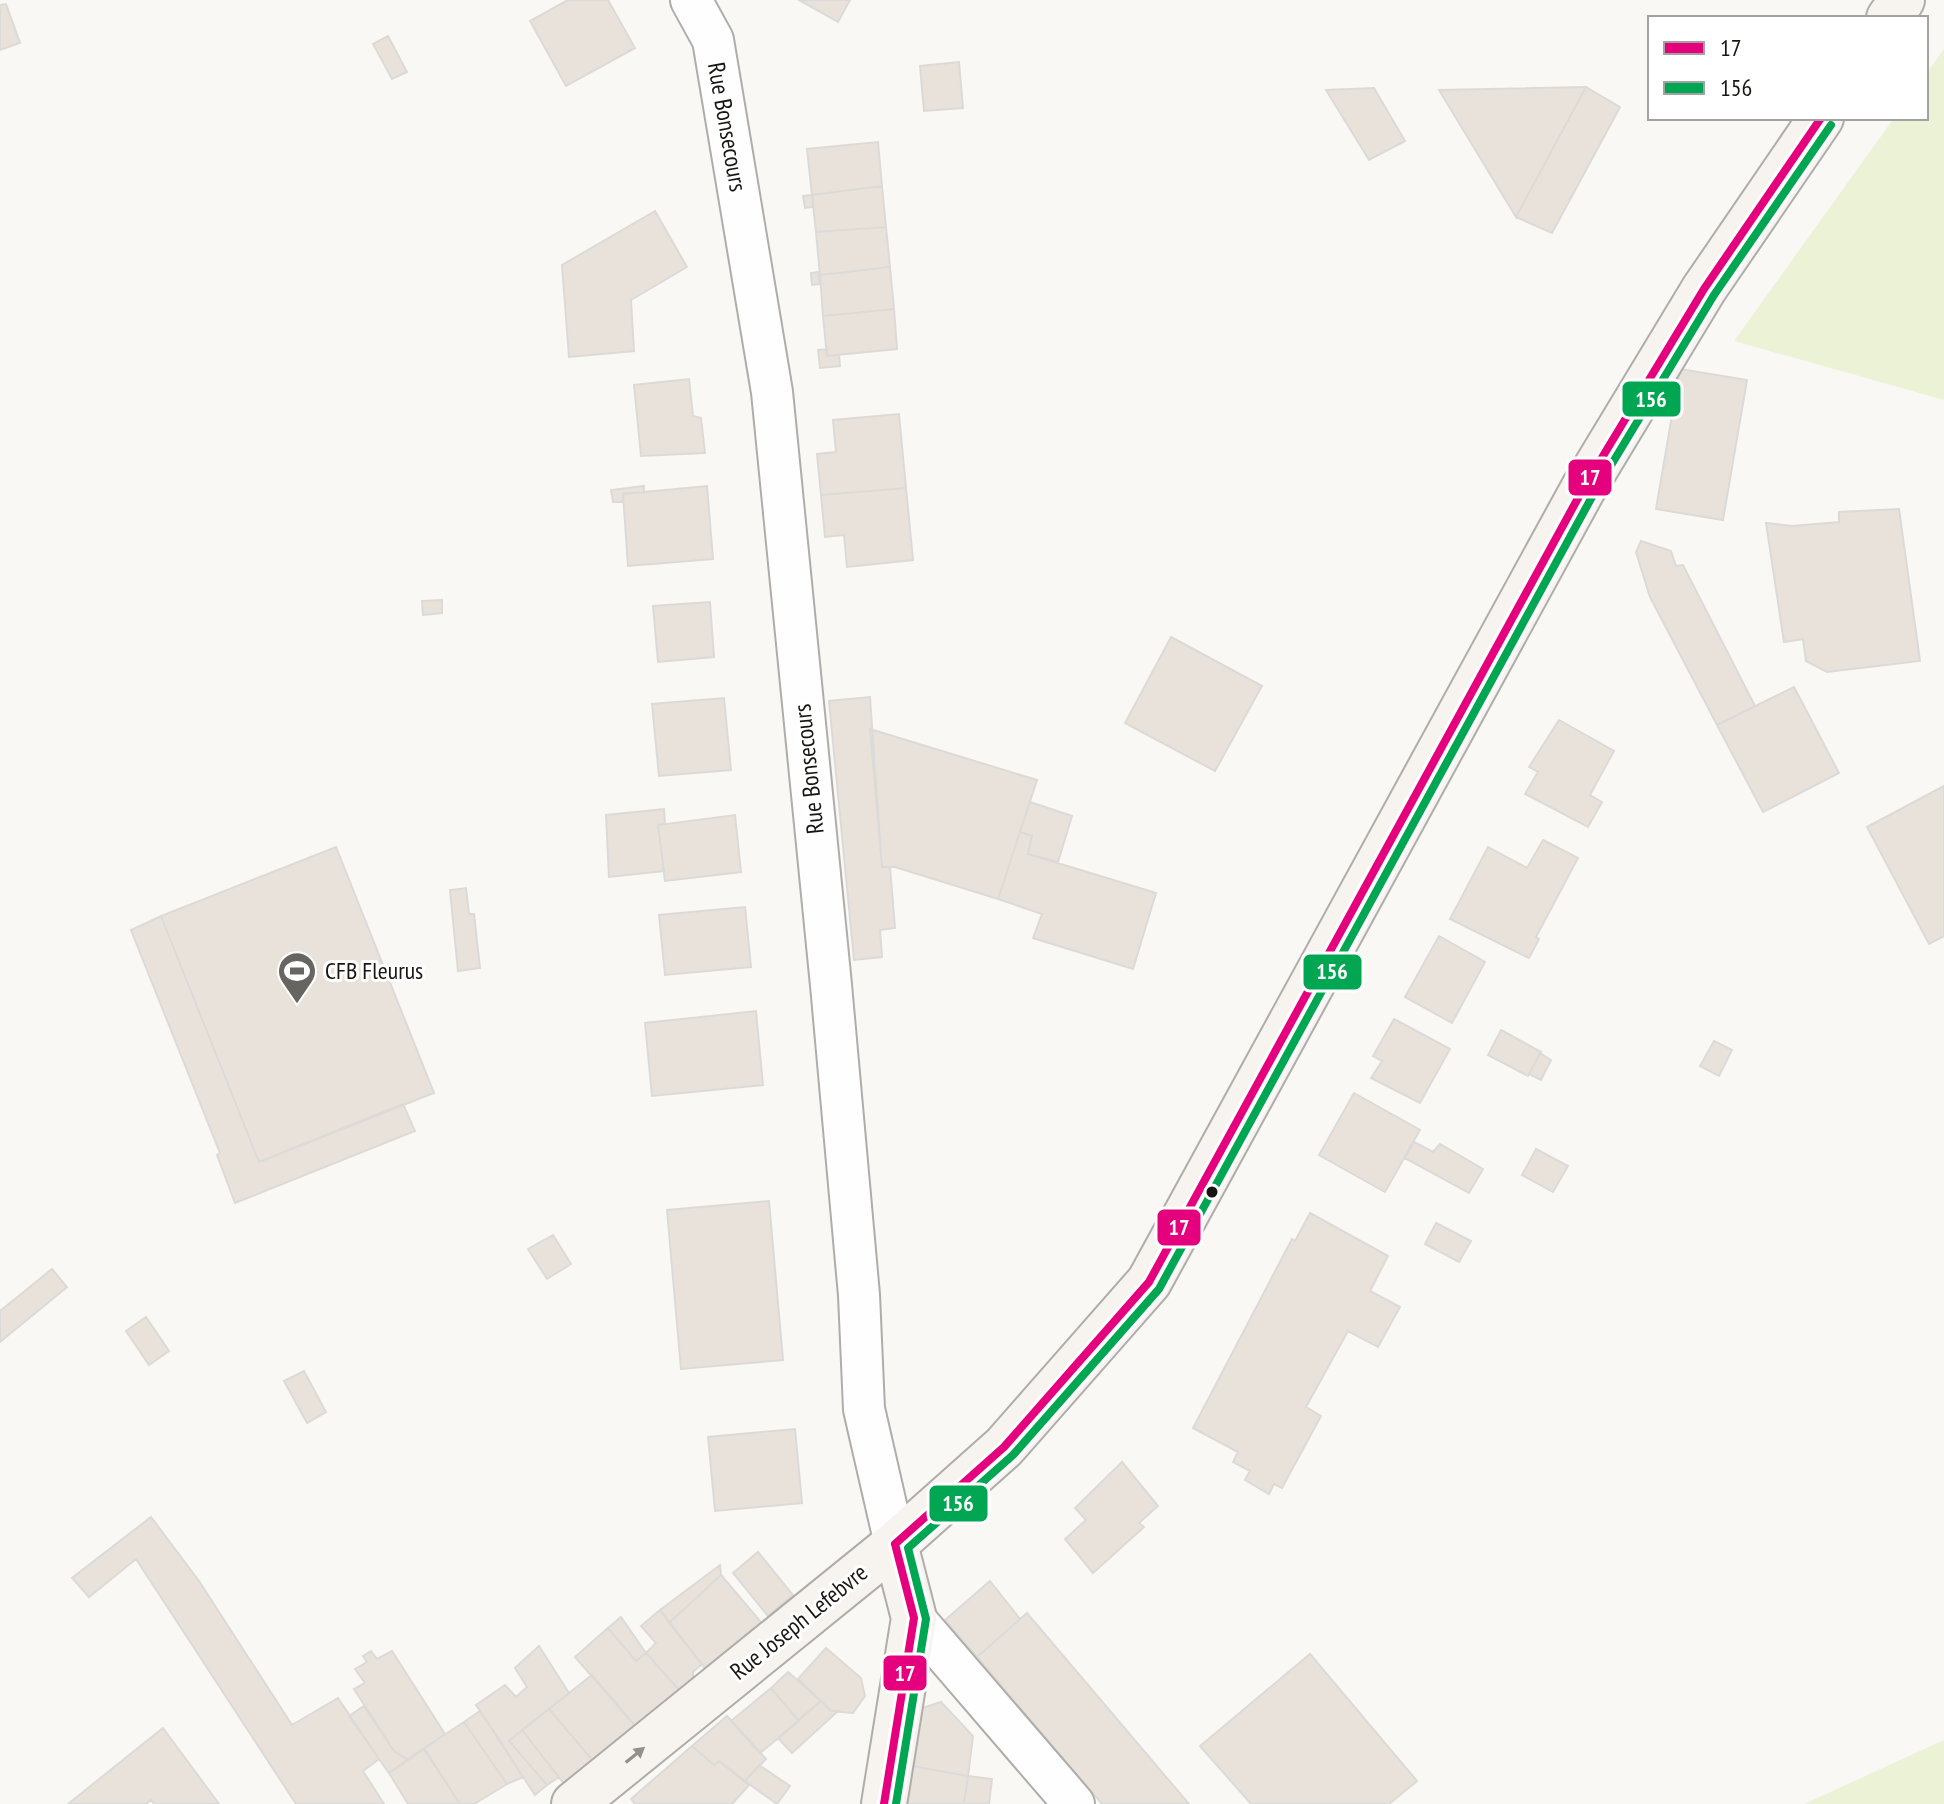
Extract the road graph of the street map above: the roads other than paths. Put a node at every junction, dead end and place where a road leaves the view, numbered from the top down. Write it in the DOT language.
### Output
graph roads {
  1 [pos="691,0"];
  2 [pos="1820,120"];
  3 [pos="895,1544"];
  4 [pos="914,1618"];
  5 [pos="574,1804"];
  6 [pos="884,1804"];
  7 [pos="1074,1804"];
  1 -- 3 [label="street, Rue Bonsecours"];
  2 -- 3 [label="main road, Rue Joseph Lefebvre"];
  3 -- 4 [label="main road"];
  5 -- 3 [label="main road, Rue Joseph Lefebvre, one-way"];
  4 -- 6 [label="main road"];
  4 -- 7 [label="street"];
}
